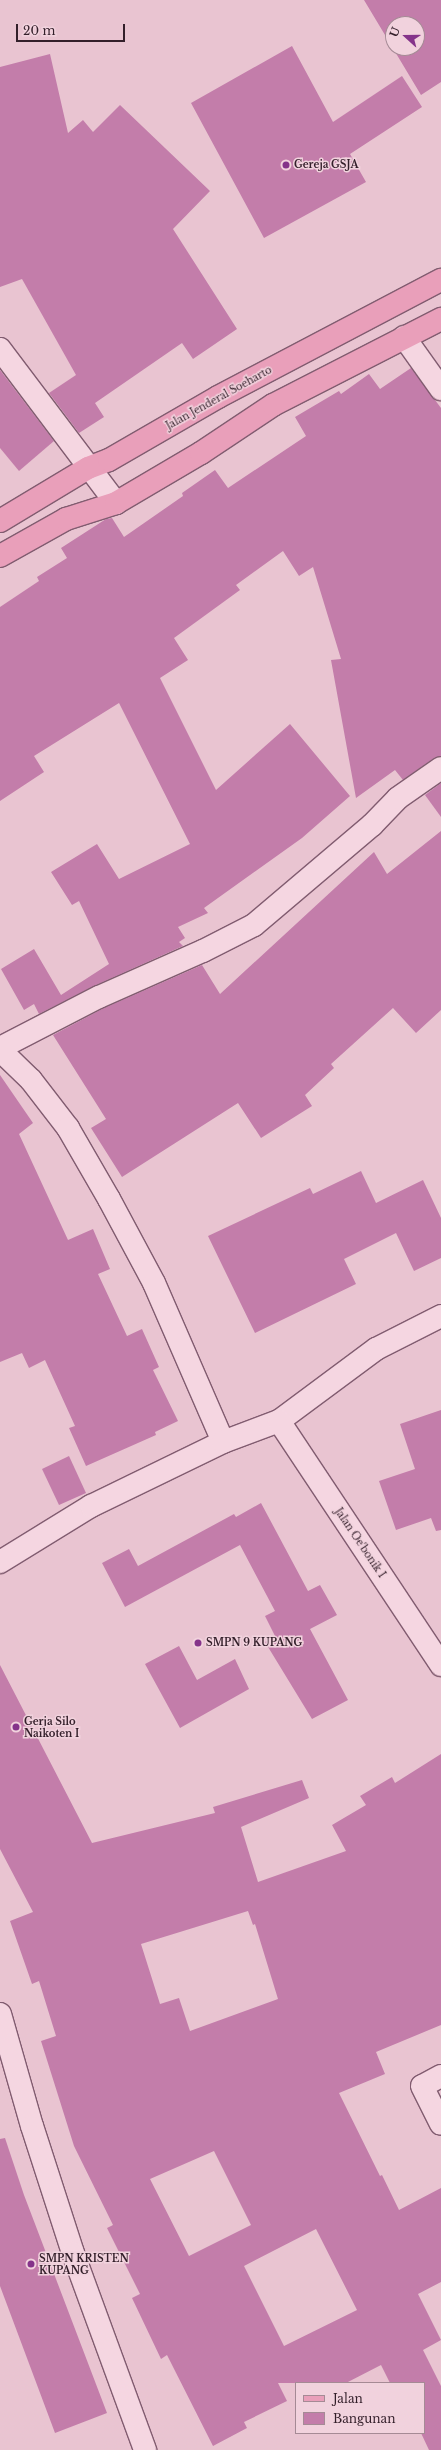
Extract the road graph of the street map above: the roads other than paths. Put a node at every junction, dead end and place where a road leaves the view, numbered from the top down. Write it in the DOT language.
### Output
graph roads {
  1 [pos="441,280"];
  2 [pos="441,319"];
  3 [pos="404,337"];
  4 [pos="0,349"];
  5 [pos="441,389"];
  6 [pos="88,468"];
  7 [pos="116,503"];
  8 [pos="0,521"];
  9 [pos="0,556"];
  10 [pos="441,768"];
  11 [pos="0,1049"];
  12 [pos="441,1316"];
  13 [pos="279,1421"];
  14 [pos="223,1442"];
  15 [pos="0,1562"];
  16 [pos="441,1665"];
  17 [pos="0,2014"];
  18 [pos="441,2076"];
  19 [pos="441,2124"];
  20 [pos="145,2450"];
  1 -- 6 [label="main road, Jalan Jenderal Soeharto"];
  2 -- 3 [label="main road"];
  3 -- 5 [label="street"];
  3 -- 7 [label="main road"];
  4 -- 6 [label="street"];
  6 -- 7 [label="street"];
  6 -- 8 [label="main road, Jalan Jenderal Soeharto"];
  7 -- 9 [label="main road"];
  10 -- 11 [label="street"];
  11 -- 14 [label="street"];
  12 -- 13 [label="street"];
  13 -- 14 [label="street"];
  13 -- 16 [label="street, Jalan Oe'bonik I"];
  14 -- 15 [label="street"];
  17 -- 20 [label="street"];
  18 -- 19 [label="street"];
}
